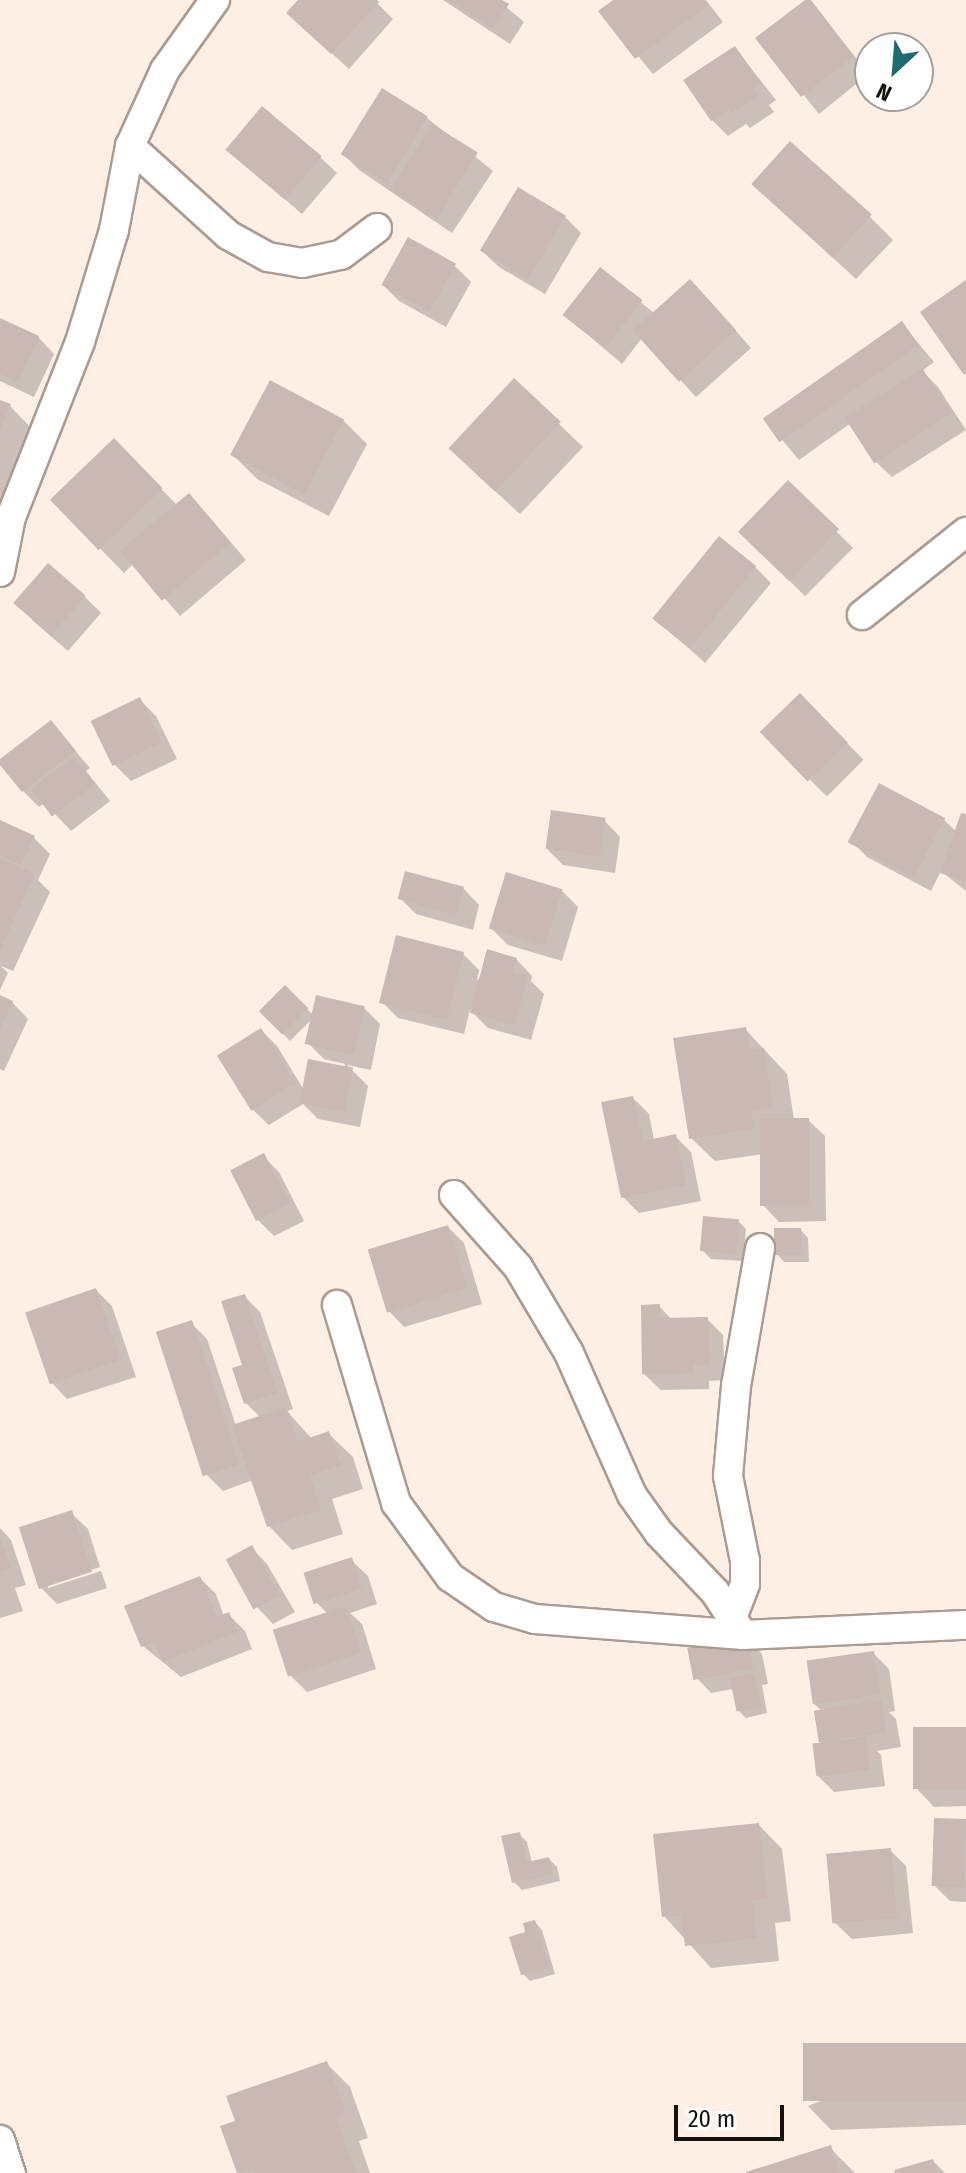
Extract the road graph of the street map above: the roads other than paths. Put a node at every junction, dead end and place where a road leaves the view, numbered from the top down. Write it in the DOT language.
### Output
graph roads {
  1 [pos="215,0"];
  2 [pos="130,146"];
  3 [pos="377,228"];
  4 [pos="966,532"];
  5 [pos="0,572"];
  6 [pos="862,615"];
  7 [pos="454,1195"];
  8 [pos="760,1248"];
  9 [pos="337,1305"];
  10 [pos="966,1625"];
  11 [pos="738,1626"];
  12 [pos="0,2140"];
  13 [pos="11,2173"];
  1 -- 2 [label="street"];
  2 -- 3 [label="street"];
  2 -- 5 [label="street"];
  4 -- 6 [label="street"];
  7 -- 11 [label="street"];
  8 -- 11 [label="street"];
  9 -- 11 [label="street"];
  10 -- 11 [label="street"];
  12 -- 13 [label="street"];
}
